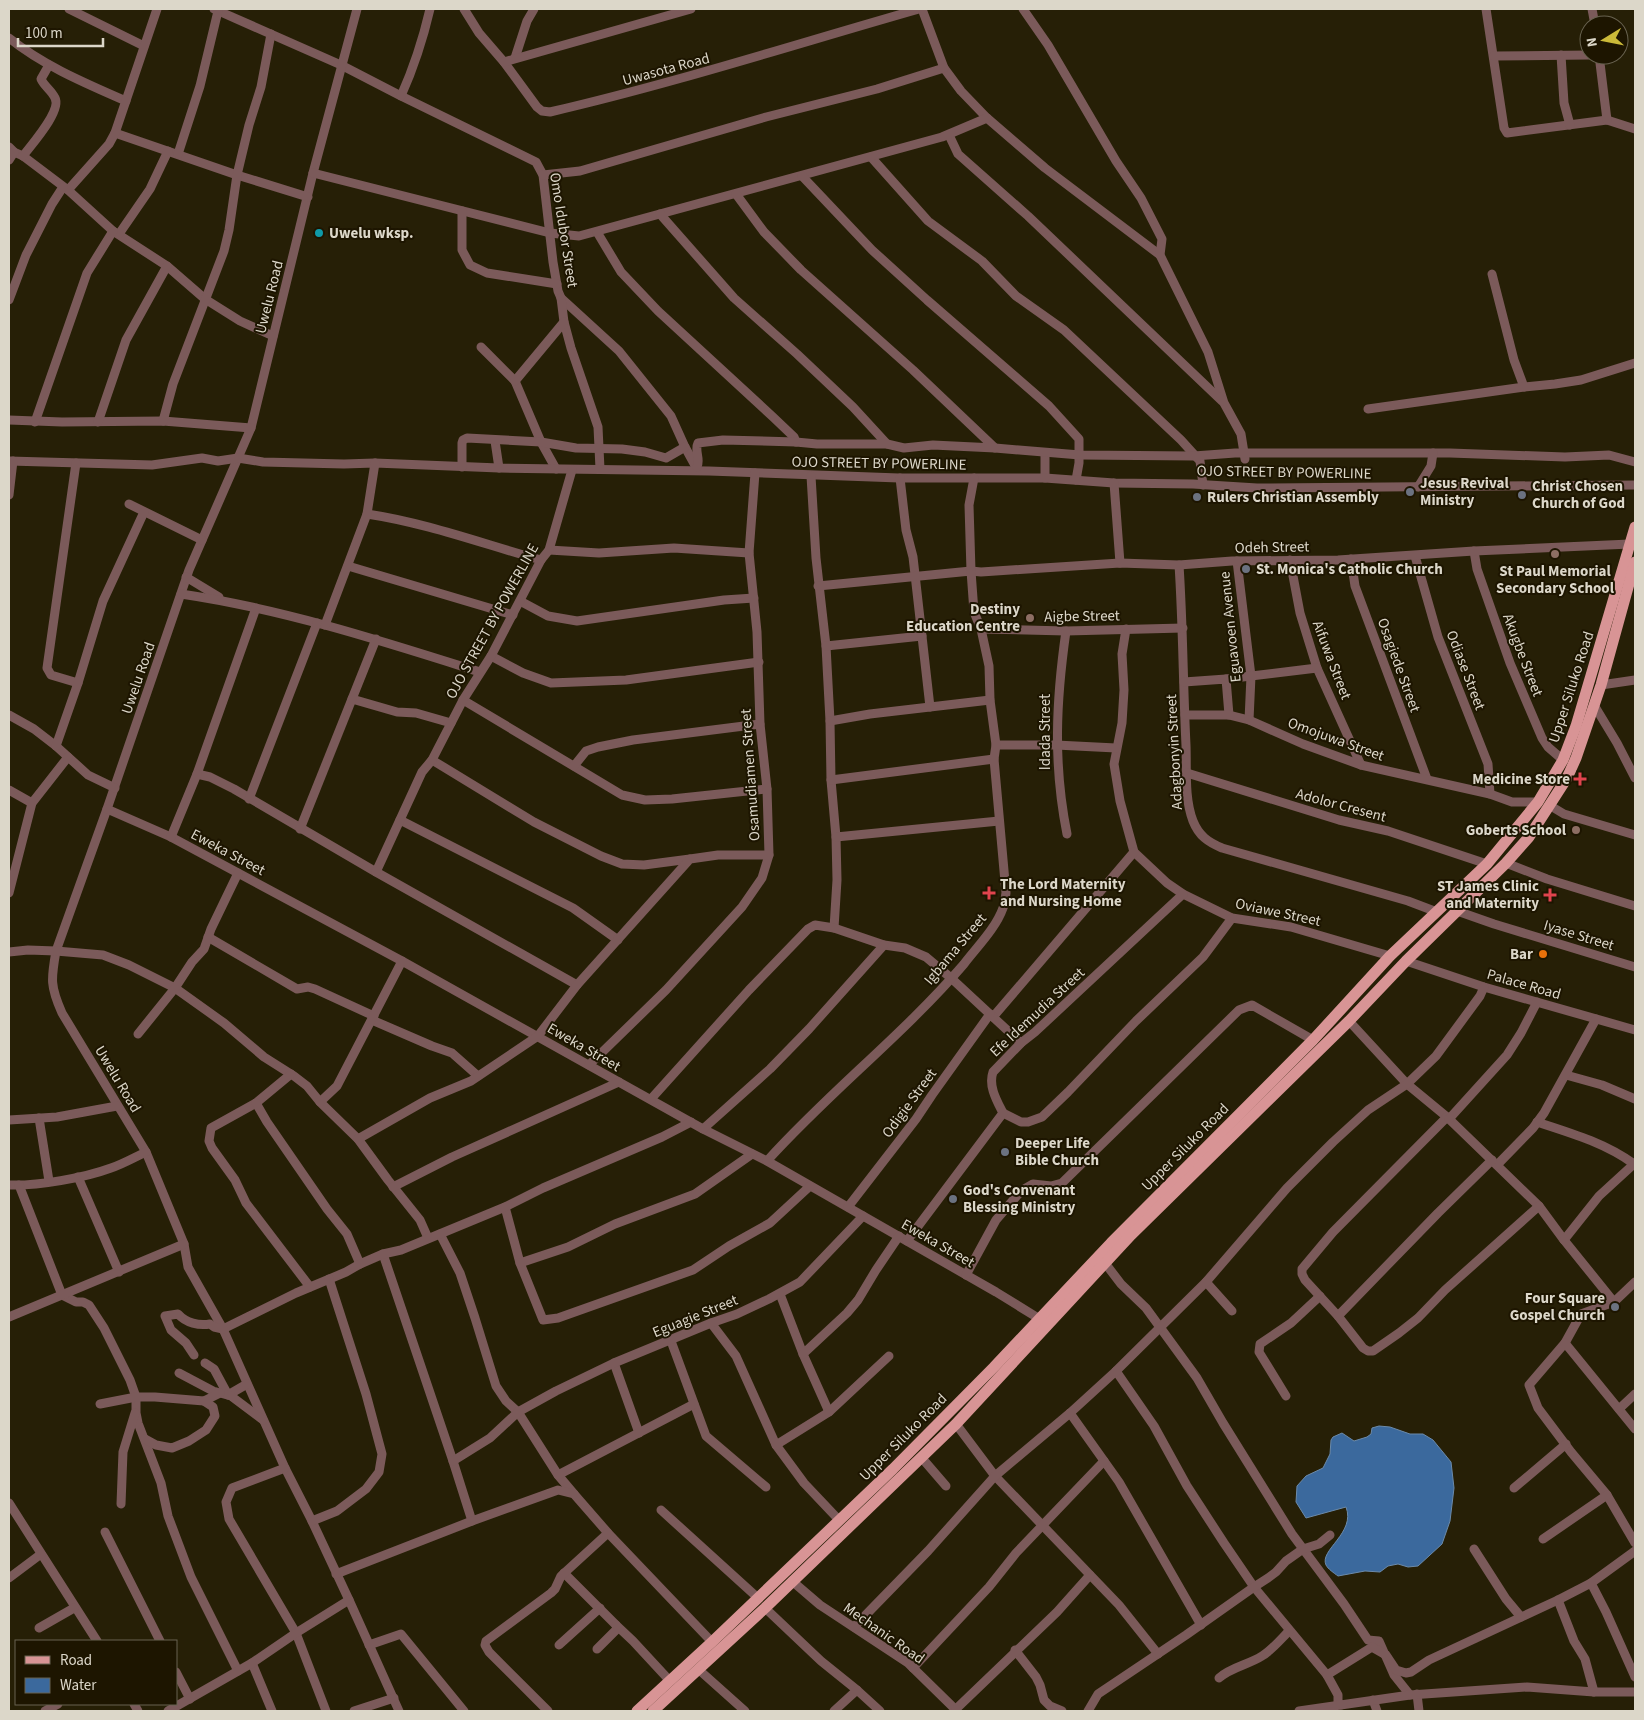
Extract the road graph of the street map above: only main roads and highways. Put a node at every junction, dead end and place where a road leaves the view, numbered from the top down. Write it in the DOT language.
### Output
graph roads {
  1 [pos="1635,527"];
  2 [pos="1635,562"];
  3 [pos="1544,804"];
  4 [pos="1045,1322"];
  5 [pos="637,1711"];
  6 [pos="653,1711"];
  1 -- 3 [label="main road, Upper Siluko Road"];
  2 -- 3 [label="main road, Upper Siluko Road"];
  3 -- 4 [label="main road, Upper Siluko Road"];
  3 -- 4 [label="main road, Upper Siluko Road"];
  4 -- 5 [label="main road, Upper Siluko Road"];
  4 -- 6 [label="main road, Upper Siluko Road"];
}
